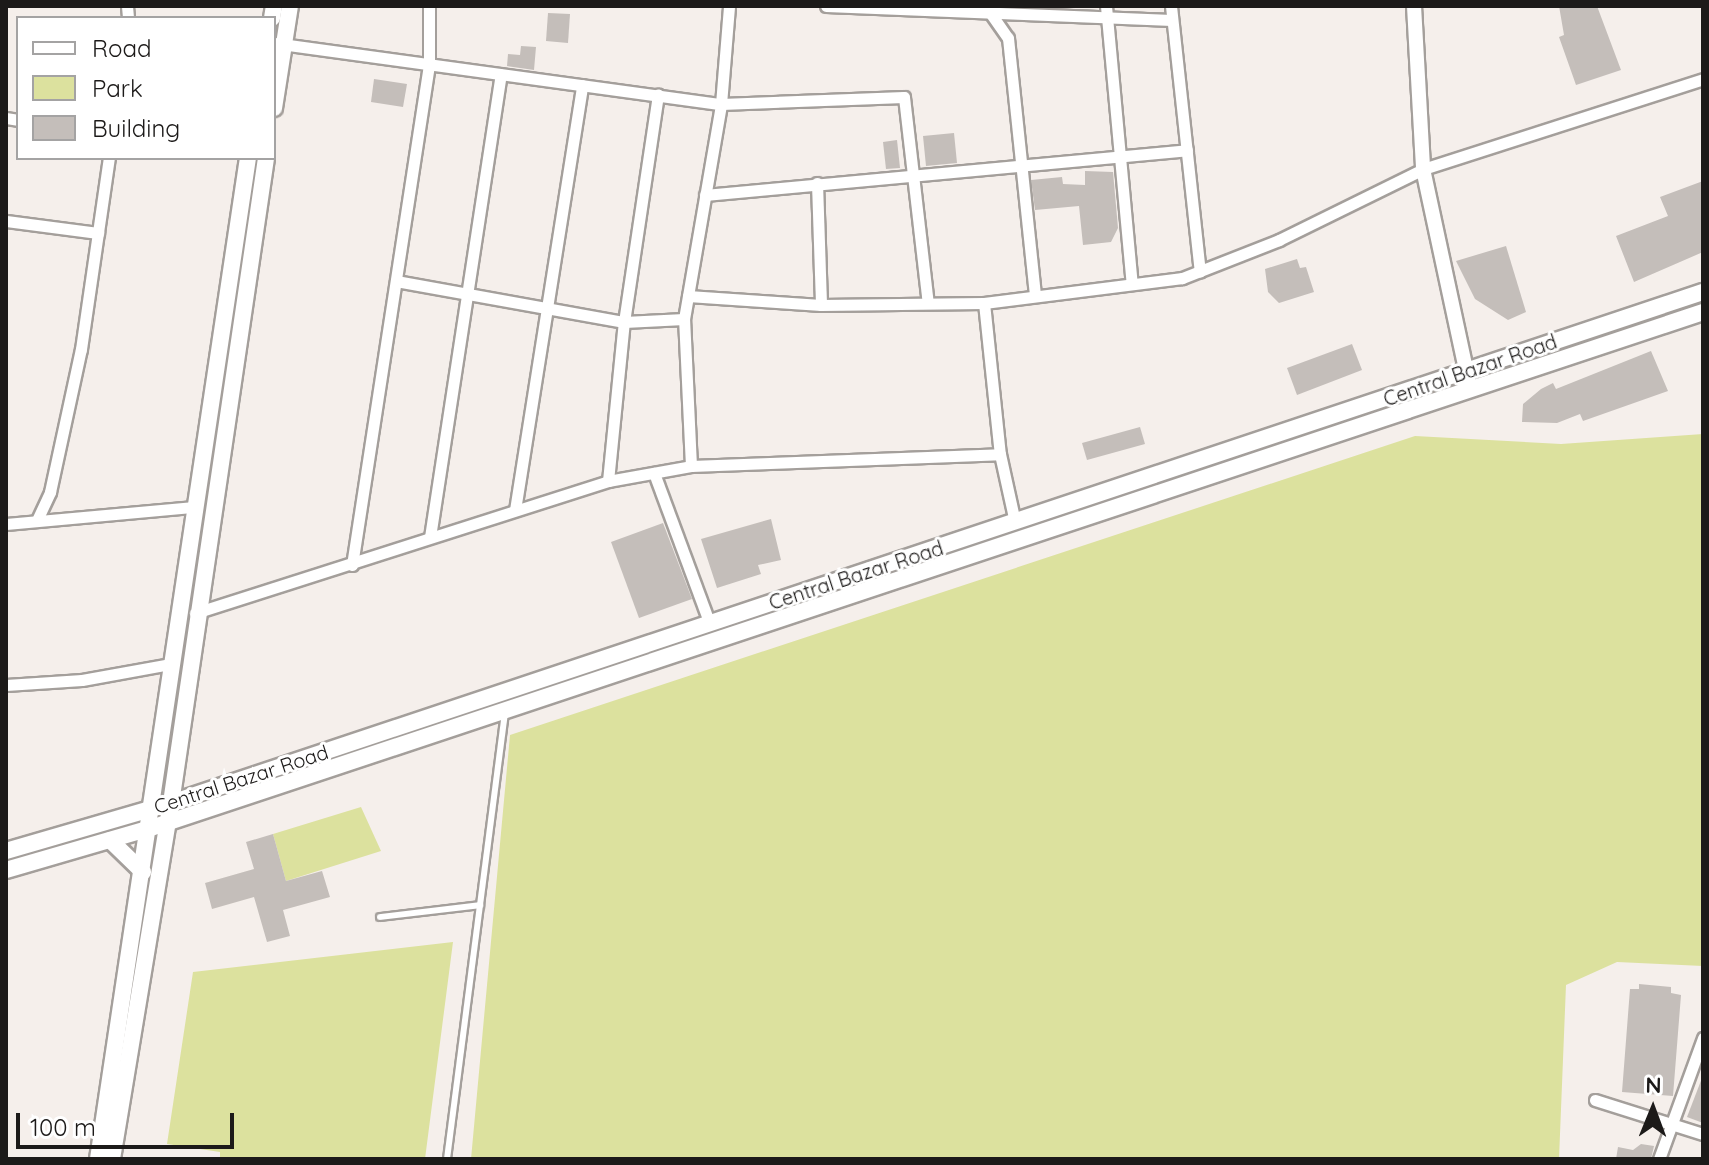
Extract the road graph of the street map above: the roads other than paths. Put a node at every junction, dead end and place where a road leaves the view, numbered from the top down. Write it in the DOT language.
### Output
graph roads {
  1 [pos="290,6"];
  2 [pos="429,6"];
  3 [pos="729,6"];
  4 [pos="826,6"];
  5 [pos="1171,6"];
  6 [pos="1414,6"];
  7 [pos="988,9"];
  8 [pos="1106,12"];
  9 [pos="1172,20"];
  10 [pos="279,44"];
  11 [pos="429,65"];
  12 [pos="501,74"];
  13 [pos="1703,79"];
  14 [pos="276,82"];
  15 [pos="582,85"];
  16 [pos="658,95"];
  17 [pos="721,104"];
  18 [pos="1187,150"];
  19 [pos="1123,157"];
  20 [pos="109,160"];
  21 [pos="248,160"];
  22 [pos="266,160"];
  23 [pos="1018,167"];
  24 [pos="1423,169"];
  25 [pos="917,178"];
  26 [pos="817,183"];
  27 [pos="705,195"];
  28 [pos="6,221"];
  29 [pos="98,233"];
  30 [pos="1200,271"];
  31 [pos="396,281"];
  32 [pos="1132,284"];
  33 [pos="1703,292"];
  34 [pos="688,296"];
  35 [pos="1035,296"];
  36 [pos="470,297"];
  37 [pos="928,303"];
  38 [pos="984,303"];
  39 [pos="821,305"];
  40 [pos="546,309"];
  41 [pos="1703,312"];
  42 [pos="684,319"];
  43 [pos="624,322"];
  44 [pos="1467,381"];
  45 [pos="1000,454"];
  46 [pos="691,466"];
  47 [pos="654,473"];
  48 [pos="608,481"];
  49 [pos="194,507"];
  50 [pos="515,510"];
  51 [pos="38,518"];
  52 [pos="1015,522"];
  53 [pos="6,524"];
  54 [pos="430,537"];
  55 [pos="352,565"];
  56 [pos="195,613"];
  57 [pos="710,624"];
  58 [pos="170,664"];
  59 [pos="6,685"];
  60 [pos="505,710"];
  61 [pos="171,803"];
  62 [pos="154,808"];
  63 [pos="168,821"];
  64 [pos="151,828"];
  65 [pos="110,840"];
  66 [pos="6,851"];
  67 [pos="6,870"];
  68 [pos="143,872"];
  69 [pos="480,905"];
  70 [pos="380,917"];
  71 [pos="1703,1038"];
  72 [pos="1595,1100"];
  73 [pos="1671,1124"];
  74 [pos="1703,1134"];
  75 [pos="98,1159"];
  76 [pos="112,1159"];
  77 [pos="447,1159"];
  78 [pos="1659,1159"];
  1 -- 10 [label="main road"];
  2 -- 11 [label="street"];
  3 -- 17 [label="street"];
  4 -- 7 [label="street"];
  5 -- 9 [label="street"];
  6 -- 24 [label="street"];
  7 -- 8 [label="street"];
  7 -- 23 [label="street"];
  8 -- 9 [label="street"];
  8 -- 19 [label="street"];
  9 -- 18 [label="street"];
  10 -- 11 [label="street"];
  10 -- 14 [label="main road"];
  11 -- 12 [label="street"];
  11 -- 31 [label="street"];
  12 -- 15 [label="street"];
  12 -- 36 [label="street"];
  13 -- 24 [label="street"];
  15 -- 16 [label="street"];
  15 -- 40 [label="street"];
  16 -- 17 [label="street"];
  16 -- 43 [label="street"];
  17 -- 25 [label="street"];
  17 -- 27 [label="street"];
  18 -- 19 [label="street"];
  18 -- 30 [label="street"];
  19 -- 23 [label="street"];
  19 -- 32 [label="street"];
  20 -- 29 [label="street"];
  21 -- 49 [label="main road"];
  22 -- 56 [label="main road"];
  23 -- 25 [label="street"];
  23 -- 35 [label="street"];
  24 -- 30 [label="street"];
  24 -- 44 [label="street"];
  25 -- 26 [label="street"];
  25 -- 37 [label="street"];
  26 -- 27 [label="street"];
  26 -- 39 [label="street"];
  27 -- 34 [label="street"];
  28 -- 29 [label="street"];
  29 -- 51 [label="street"];
  30 -- 32 [label="street"];
  31 -- 36 [label="street"];
  31 -- 55 [label="street"];
  32 -- 35 [label="street"];
  33 -- 44 [label="main road, Central Bazar Road"];
  34 -- 39 [label="street"];
  34 -- 42 [label="street"];
  35 -- 38 [label="street"];
  36 -- 40 [label="street"];
  36 -- 54 [label="street"];
  37 -- 38 [label="street"];
  37 -- 39 [label="street"];
  38 -- 45 [label="street"];
  40 -- 43 [label="street"];
  40 -- 50 [label="street"];
  41 -- 44 [label="main road, Central Bazar Road"];
  42 -- 43 [label="street"];
  42 -- 46 [label="street"];
  43 -- 48 [label="street"];
  44 -- 52 [label="main road, Central Bazar Road"];
  44 -- 60 [label="main road, Central Bazar Road"];
  45 -- 46 [label="street"];
  45 -- 52 [label="street"];
  46 -- 47 [label="street"];
  47 -- 48 [label="street"];
  47 -- 57 [label="street"];
  48 -- 50 [label="street"];
  49 -- 51 [label="street"];
  49 -- 58 [label="main road"];
  50 -- 54 [label="street"];
  51 -- 53 [label="street"];
  52 -- 57 [label="main road, Central Bazar Road"];
  54 -- 55 [label="street"];
  55 -- 56 [label="street"];
  56 -- 61 [label="main road"];
  57 -- 61 [label="main road, Central Bazar Road"];
  58 -- 59 [label="street"];
  58 -- 62 [label="main road"];
  60 -- 63 [label="main road, Central Bazar Road"];
  60 -- 69 [label="lane"];
  61 -- 62 [label="main road, Central Bazar Road"];
  61 -- 63 [label="main road"];
  62 -- 64 [label="main road"];
  62 -- 66 [label="main road, Central Bazar Road"];
  63 -- 64 [label="main road, Central Bazar Road"];
  63 -- 76 [label="main road"];
  64 -- 65 [label="main road, Central Bazar Road"];
  64 -- 68 [label="main road"];
  65 -- 67 [label="main road, Central Bazar Road"];
  65 -- 68 [label="main road"];
  68 -- 75 [label="main road"];
  69 -- 70 [label="lane"];
  69 -- 77 [label="lane"];
  71 -- 73 [label="street"];
  72 -- 73 [label="street"];
  73 -- 74 [label="street"];
  73 -- 78 [label="street"];
}
